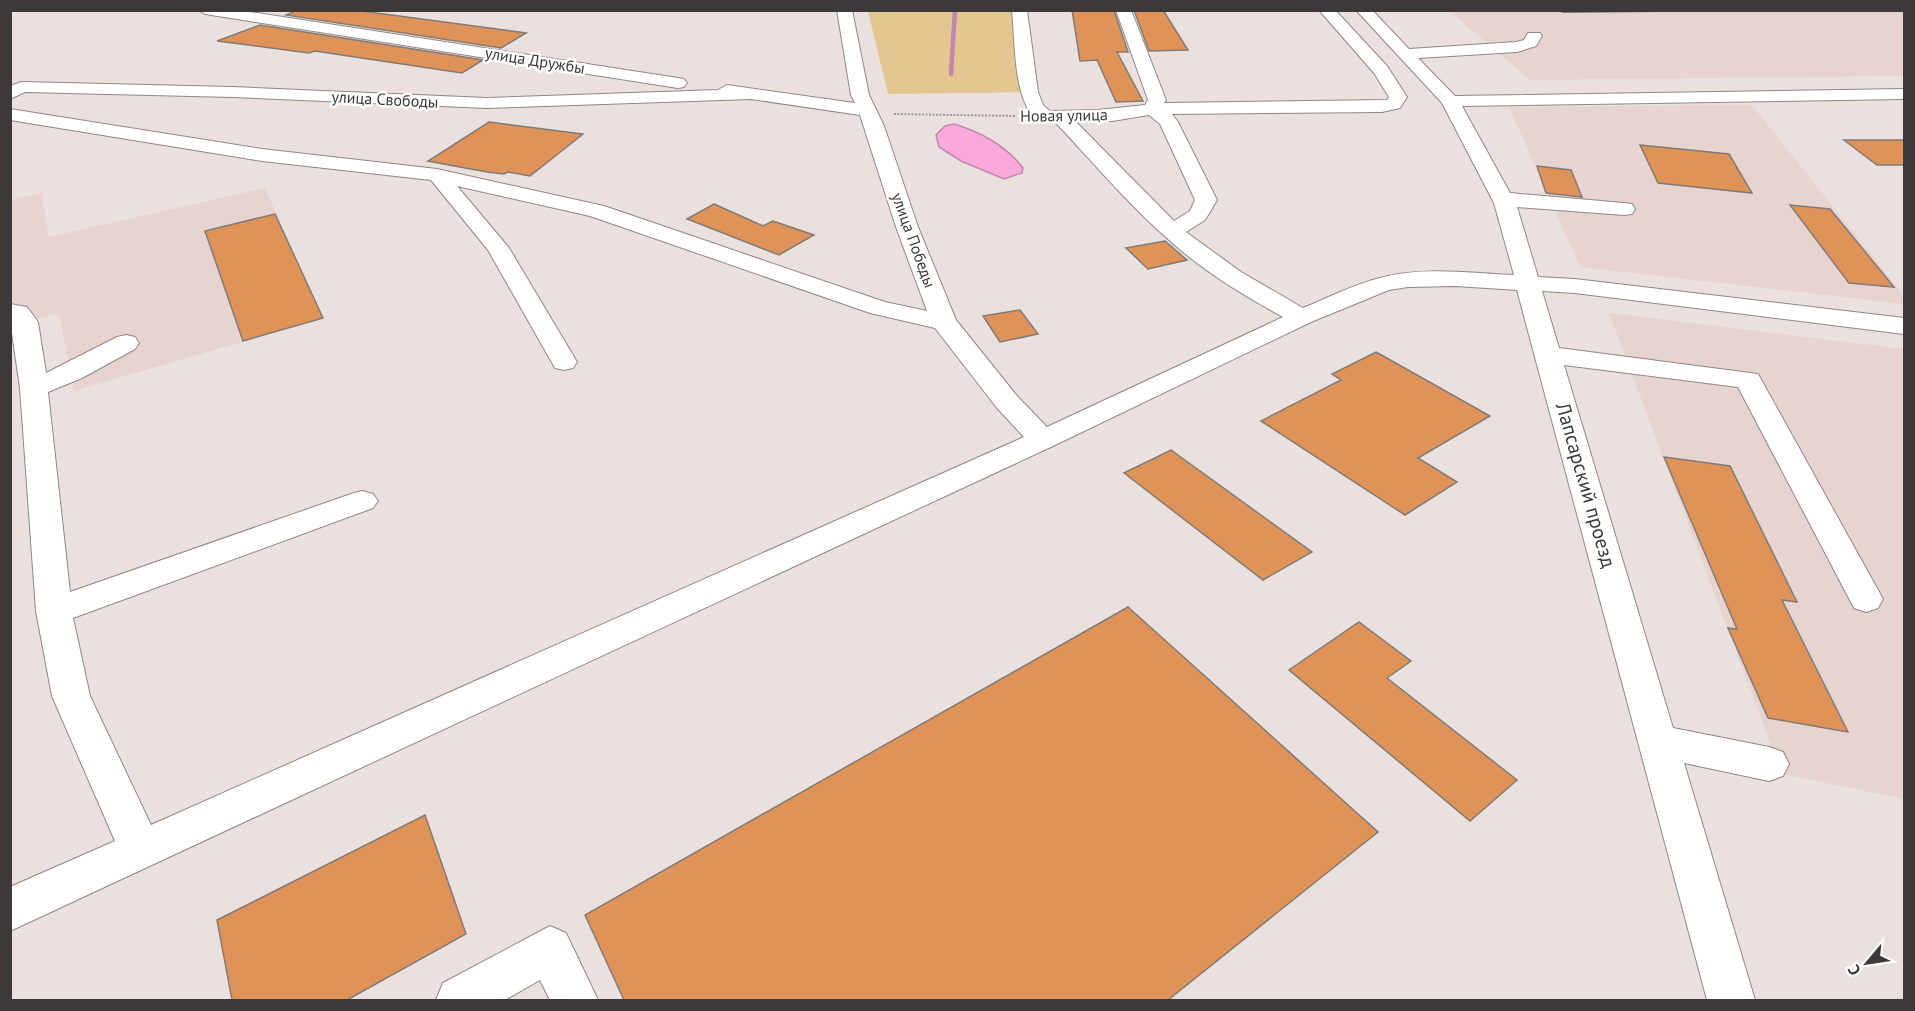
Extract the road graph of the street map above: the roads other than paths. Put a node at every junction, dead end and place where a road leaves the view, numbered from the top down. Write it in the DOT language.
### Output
graph roads {
  1 [pos="205,10"];
  2 [pos="844,10"];
  3 [pos="1019,10"];
  4 [pos="1123,10"];
  5 [pos="1326,10"];
  6 [pos="1363,10"];
  7 [pos="1534,36"];
  8 [pos="1404,54"];
  9 [pos="16,90"];
  10 [pos="749,94"];
  11 [pos="1905,94"];
  12 [pos="1450,101"];
  13 [pos="1151,109"];
  14 [pos="868,112"];
  15 [pos="10,114"];
  16 [pos="1053,116"];
  17 [pos="437,175"];
  18 [pos="1502,198"];
  19 [pos="1624,209"];
  20 [pos="1171,231"];
  21 [pos="1526,283"];
  22 [pos="10,311"];
  23 [pos="1302,317"];
  24 [pos="944,322"];
  25 [pos="1905,326"];
  26 [pos="126,343"];
  27 [pos="1549,355"];
  28 [pos="564,362"];
  29 [pos="34,388"];
  30 [pos="1043,440"];
  31 [pos="362,501"];
  32 [pos="1866,599"];
  33 [pos="54,611"];
  34 [pos="1658,741"];
  35 [pos="1769,764"];
  36 [pos="141,850"];
  37 [pos="10,910"];
  38 [pos="460,1000"];
  39 [pos="574,1000"];
  40 [pos="1731,1000"];
  1 -- 10 [label="street, улица Дружбы"];
  2 -- 14 [label="street, улица Победы"];
  3 -- 16 [label="street"];
  4 -- 13 [label="street"];
  5 -- 13 [label="street, Новая улица"];
  6 -- 8 [label="street, Лапсарский проезд"];
  7 -- 8 [label="street"];
  8 -- 12 [label="street, Лапсарский проезд"];
  9 -- 10 [label="street, улица Свободы"];
  10 -- 14 [label="street, улица Дружбы"];
  11 -- 12 [label="street"];
  12 -- 18 [label="street, Лапсарский проезд"];
  13 -- 16 [label="street, Новая улица"];
  13 -- 20 [label="street"];
  14 -- 24 [label="street, улица Победы"];
  15 -- 17 [label="street"];
  16 -- 20 [label="street"];
  17 -- 24 [label="street"];
  17 -- 28 [label="street"];
  18 -- 19 [label="street"];
  18 -- 21 [label="street, Лапсарский проезд"];
  20 -- 23 [label="street"];
  21 -- 23 [label="street"];
  21 -- 25 [label="street"];
  21 -- 27 [label="street, Лапсарский проезд"];
  22 -- 29 [label="street"];
  23 -- 30 [label="street"];
  24 -- 30 [label="street, улица Победы"];
  26 -- 29 [label="street"];
  27 -- 32 [label="street"];
  27 -- 34 [label="street, Лапсарский проезд"];
  29 -- 33 [label="street"];
  30 -- 36 [label="street"];
  31 -- 33 [label="street"];
  33 -- 36 [label="street"];
  34 -- 35 [label="street"];
  34 -- 40 [label="street, Лапсарский проезд"];
  36 -- 37 [label="street"];
  38 -- 39 [label="street"];
}
